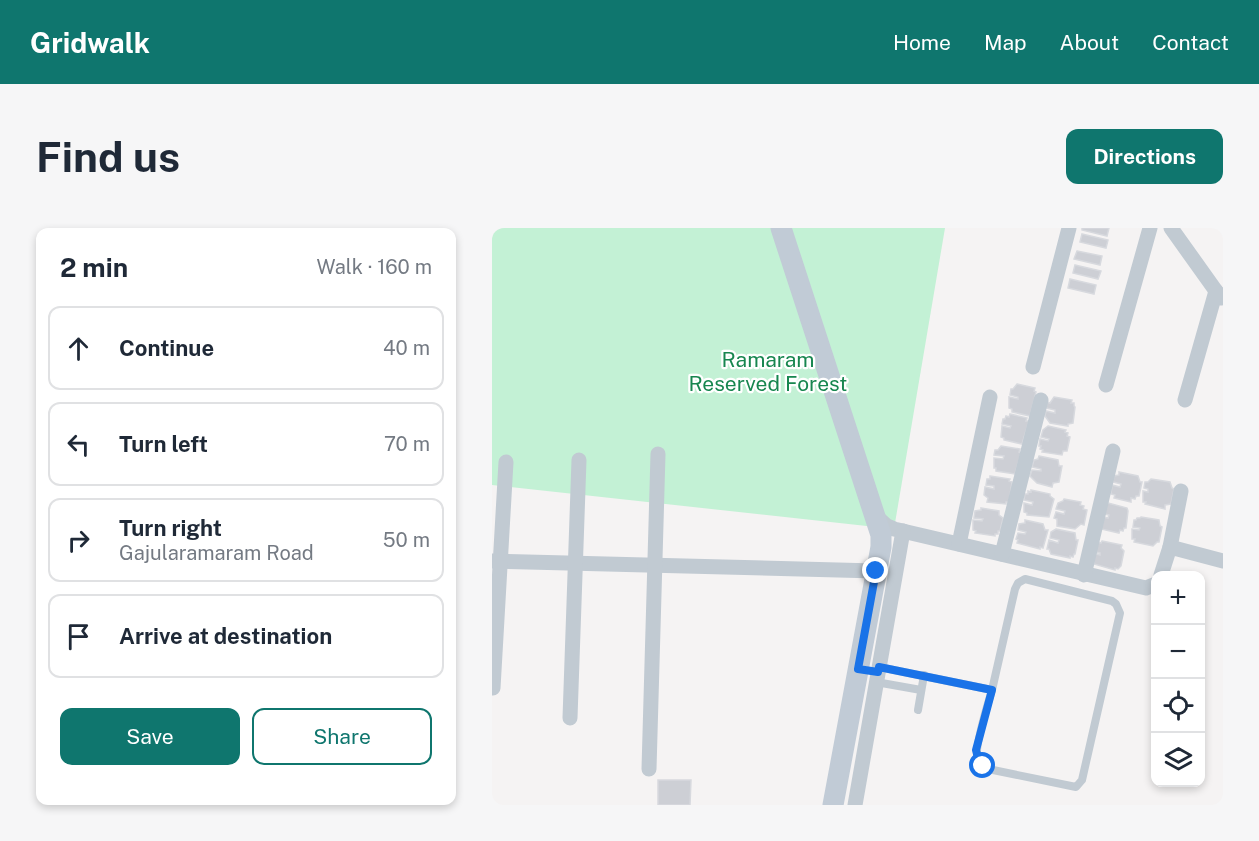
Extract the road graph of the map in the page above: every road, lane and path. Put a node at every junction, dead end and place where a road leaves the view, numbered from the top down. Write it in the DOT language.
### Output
graph roads {
  1 [pos="781,228"];
  2 [pos="1069,228"];
  3 [pos="1150,228"];
  4 [pos="1171,228"];
  5 [pos="1219,296"];
  6 [pos="1033,366"];
  7 [pos="1106,385"];
  8 [pos="990,397"];
  9 [pos="1041,400"];
  10 [pos="1185,400"];
  11 [pos="1113,451"];
  12 [pos="658,454"];
  13 [pos="579,460"];
  14 [pos="507,462"];
  15 [pos="1181,491"];
  16 [pos="877,517"];
  17 [pos="903,531"];
  18 [pos="959,544"];
  19 [pos="1170,547"];
  20 [pos="1002,554"];
  21 [pos="1223,561"];
  22 [pos="496,562"];
  23 [pos="576,564"];
  24 [pos="654,565"];
  25 [pos="876,571"];
  26 [pos="1163,571"];
  27 [pos="1084,575"];
  28 [pos="1151,586"];
  29 [pos="873,673"];
  30 [pos="924,675"];
  31 [pos="493,688"];
  32 [pos="921,690"];
  33 [pos="992,690"];
  34 [pos="918,710"];
  35 [pos="570,718"];
  36 [pos="649,769"];
  37 [pos="833,805"];
  38 [pos="855,805"];
  1 -- 16 [label="main road"];
  2 -- 6 [label="street"];
  3 -- 7 [label="street"];
  4 -- 5 [label="street"];
  5 -- 10 [label="street"];
  8 -- 18 [label="street"];
  9 -- 20 [label="street"];
  11 -- 27 [label="street"];
  12 -- 24 [label="street"];
  13 -- 23 [label="street"];
  14 -- 22 [label="street"];
  15 -- 19 [label="street"];
  16 -- 17 [label="street"];
  16 -- 25 [label="main road"];
  17 -- 18 [label="street"];
  17 -- 29 [label="street"];
  18 -- 20 [label="street"];
  19 -- 21 [label="street"];
  19 -- 26 [label="street"];
  20 -- 27 [label="street"];
  22 -- 23 [label="street"];
  22 -- 31 [label="street"];
  23 -- 24 [label="street"];
  23 -- 35 [label="street"];
  24 -- 25 [label="street"];
  24 -- 36 [label="street"];
  25 -- 29 [label="main road"];
  27 -- 28 [label="street"];
  29 -- 30 [label="lane"];
  29 -- 32 [label="lane"];
  29 -- 37 [label="main road"];
  29 -- 38 [label="street"];
  30 -- 32 [label="lane"];
  30 -- 33 [label="lane"];
  32 -- 34 [label="lane"];
  33 -- 33 [label="lane"];
}
